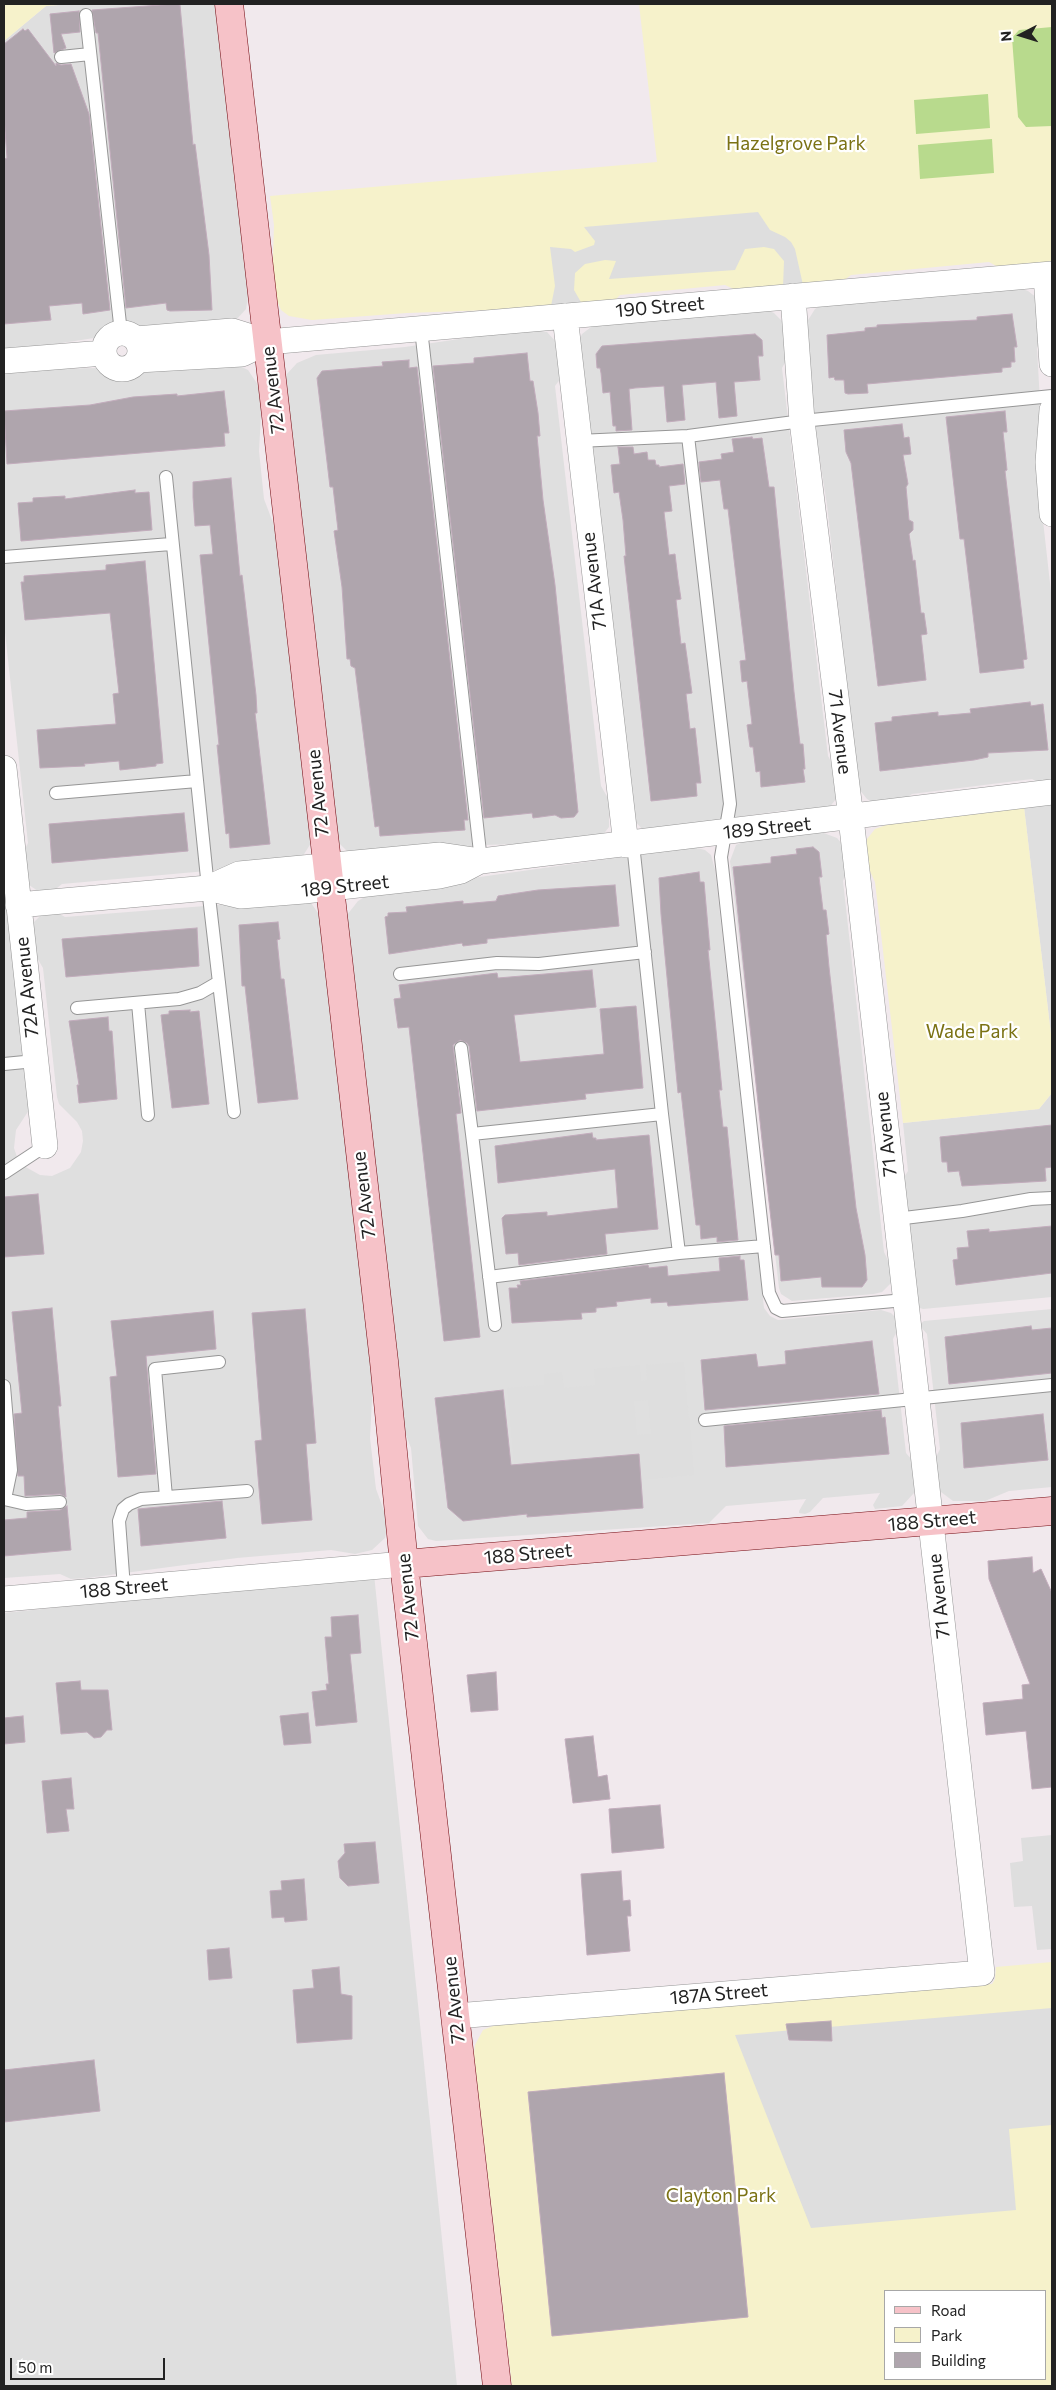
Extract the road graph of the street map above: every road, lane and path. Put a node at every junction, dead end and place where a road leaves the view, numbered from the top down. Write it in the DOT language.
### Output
graph roads {
  1 [pos="229,4"];
  2 [pos="86,15"];
  3 [pos="90,54"];
  4 [pos="61,56"];
  5 [pos="1049,274"];
  6 [pos="793,296"];
  7 [pos="565,316"];
  8 [pos="421,329"];
  9 [pos="267,342"];
  10 [pos="132,344"];
  11 [pos="4,361"];
  12 [pos="1052,364"];
  13 [pos="1052,396"];
  14 [pos="1052,410"];
  15 [pos="802,421"];
  16 [pos="688,436"];
  17 [pos="578,441"];
  18 [pos="166,477"];
  19 [pos="1052,514"];
  20 [pos="171,544"];
  21 [pos="4,557"];
  22 [pos="4,768"];
  23 [pos="197,781"];
  24 [pos="1052,792"];
  25 [pos="56,793"];
  26 [pos="851,818"];
  27 [pos="725,832"];
  28 [pos="630,844"];
  29 [pos="481,861"];
  30 [pos="328,878"];
  31 [pos="208,888"];
  32 [pos="18,905"];
  33 [pos="645,952"];
  34 [pos="400,974"];
  35 [pos="219,982"];
  36 [pos="138,1003"];
  37 [pos="77,1008"];
  38 [pos="461,1048"];
  39 [pos="35,1061"];
  40 [pos="4,1064"];
  41 [pos="234,1112"];
  42 [pos="662,1114"];
  43 [pos="148,1115"];
  44 [pos="472,1134"];
  45 [pos="45,1146"];
  46 [pos="4,1173"];
  47 [pos="1052,1198"];
  48 [pos="896,1219"];
  49 [pos="764,1246"];
  50 [pos="679,1254"];
  51 [pos="489,1277"];
  52 [pos="905,1300"];
  53 [pos="495,1324"];
  54 [pos="220,1362"];
  55 [pos="1052,1385"];
  56 [pos="4,1386"];
  57 [pos="916,1397"];
  58 [pos="705,1420"];
  59 [pos="247,1491"];
  60 [pos="166,1497"];
  61 [pos="4,1499"];
  62 [pos="60,1502"];
  63 [pos="1052,1511"];
  64 [pos="930,1521"];
  65 [pos="404,1564"];
  66 [pos="124,1588"];
  67 [pos="4,1598"];
  68 [pos="982,1973"];
  69 [pos="456,2016"];
  70 [pos="497,2386"];
  1 -- 9 [label="main road, 72 Avenue"];
  2 -- 3 [label="lane"];
  3 -- 4 [label="lane"];
  3 -- 10 [label="lane"];
  5 -- 6 [label="street, 190 Street"];
  5 -- 12 [label="street"];
  6 -- 7 [label="street, 190 Street"];
  6 -- 15 [label="street, 71 Avenue"];
  7 -- 8 [label="street, 190 Street"];
  7 -- 17 [label="street, 71A Avenue"];
  8 -- 9 [label="street, 190 Street"];
  8 -- 29 [label="lane"];
  9 -- 10 [label="street, 190 Street"];
  9 -- 30 [label="main road, 72 Avenue"];
  10 -- 11 [label="street"];
  13 -- 15 [label="lane"];
  14 -- 19 [label="street"];
  15 -- 16 [label="lane"];
  15 -- 26 [label="street, 71 Avenue"];
  16 -- 17 [label="lane"];
  16 -- 27 [label="lane"];
  17 -- 28 [label="street, 71A Avenue"];
  18 -- 20 [label="lane"];
  20 -- 21 [label="lane"];
  20 -- 23 [label="lane"];
  22 -- 32 [label="street, 72A Avenue"];
  23 -- 25 [label="lane"];
  23 -- 31 [label="lane"];
  24 -- 26 [label="street, 189 Street"];
  26 -- 27 [label="street, 189 Street"];
  26 -- 48 [label="street, 71 Avenue"];
  27 -- 28 [label="street, 189 Street"];
  27 -- 49 [label="lane"];
  28 -- 29 [label="street, 189 Street"];
  28 -- 33 [label="lane"];
  29 -- 30 [label="street, 189 Street"];
  30 -- 31 [label="street, 189 Street"];
  30 -- 65 [label="main road, 72 Avenue"];
  31 -- 32 [label="street, 189 Street"];
  31 -- 35 [label="lane"];
  32 -- 39 [label="street, 72A Avenue"];
  33 -- 34 [label="lane"];
  33 -- 42 [label="lane"];
  35 -- 36 [label="lane"];
  35 -- 41 [label="lane"];
  36 -- 37 [label="lane"];
  36 -- 43 [label="lane"];
  38 -- 44 [label="lane"];
  39 -- 40 [label="lane"];
  39 -- 45 [label="street, 72A Avenue"];
  42 -- 44 [label="lane"];
  42 -- 50 [label="lane"];
  44 -- 51 [label="lane"];
  45 -- 46 [label="lane"];
  47 -- 48 [label="lane"];
  48 -- 52 [label="street, 71 Avenue"];
  49 -- 50 [label="lane"];
  49 -- 52 [label="lane"];
  50 -- 51 [label="lane"];
  51 -- 53 [label="lane"];
  52 -- 57 [label="street, 71 Avenue"];
  54 -- 60 [label="lane"];
  55 -- 57 [label="lane"];
  56 -- 61 [label="lane"];
  57 -- 58 [label="lane"];
  57 -- 64 [label="street, 71 Avenue"];
  59 -- 60 [label="lane"];
  60 -- 66 [label="lane"];
  61 -- 62 [label="lane"];
  63 -- 64 [label="main road, 188 Street"];
  64 -- 65 [label="main road, 188 Street"];
  64 -- 68 [label="street, 71 Avenue"];
  65 -- 66 [label="street, 188 Street"];
  65 -- 69 [label="main road, 72 Avenue"];
  66 -- 67 [label="street, 188 Street"];
  68 -- 69 [label="street, 187A Street"];
  69 -- 70 [label="main road, 72 Avenue"];
}
